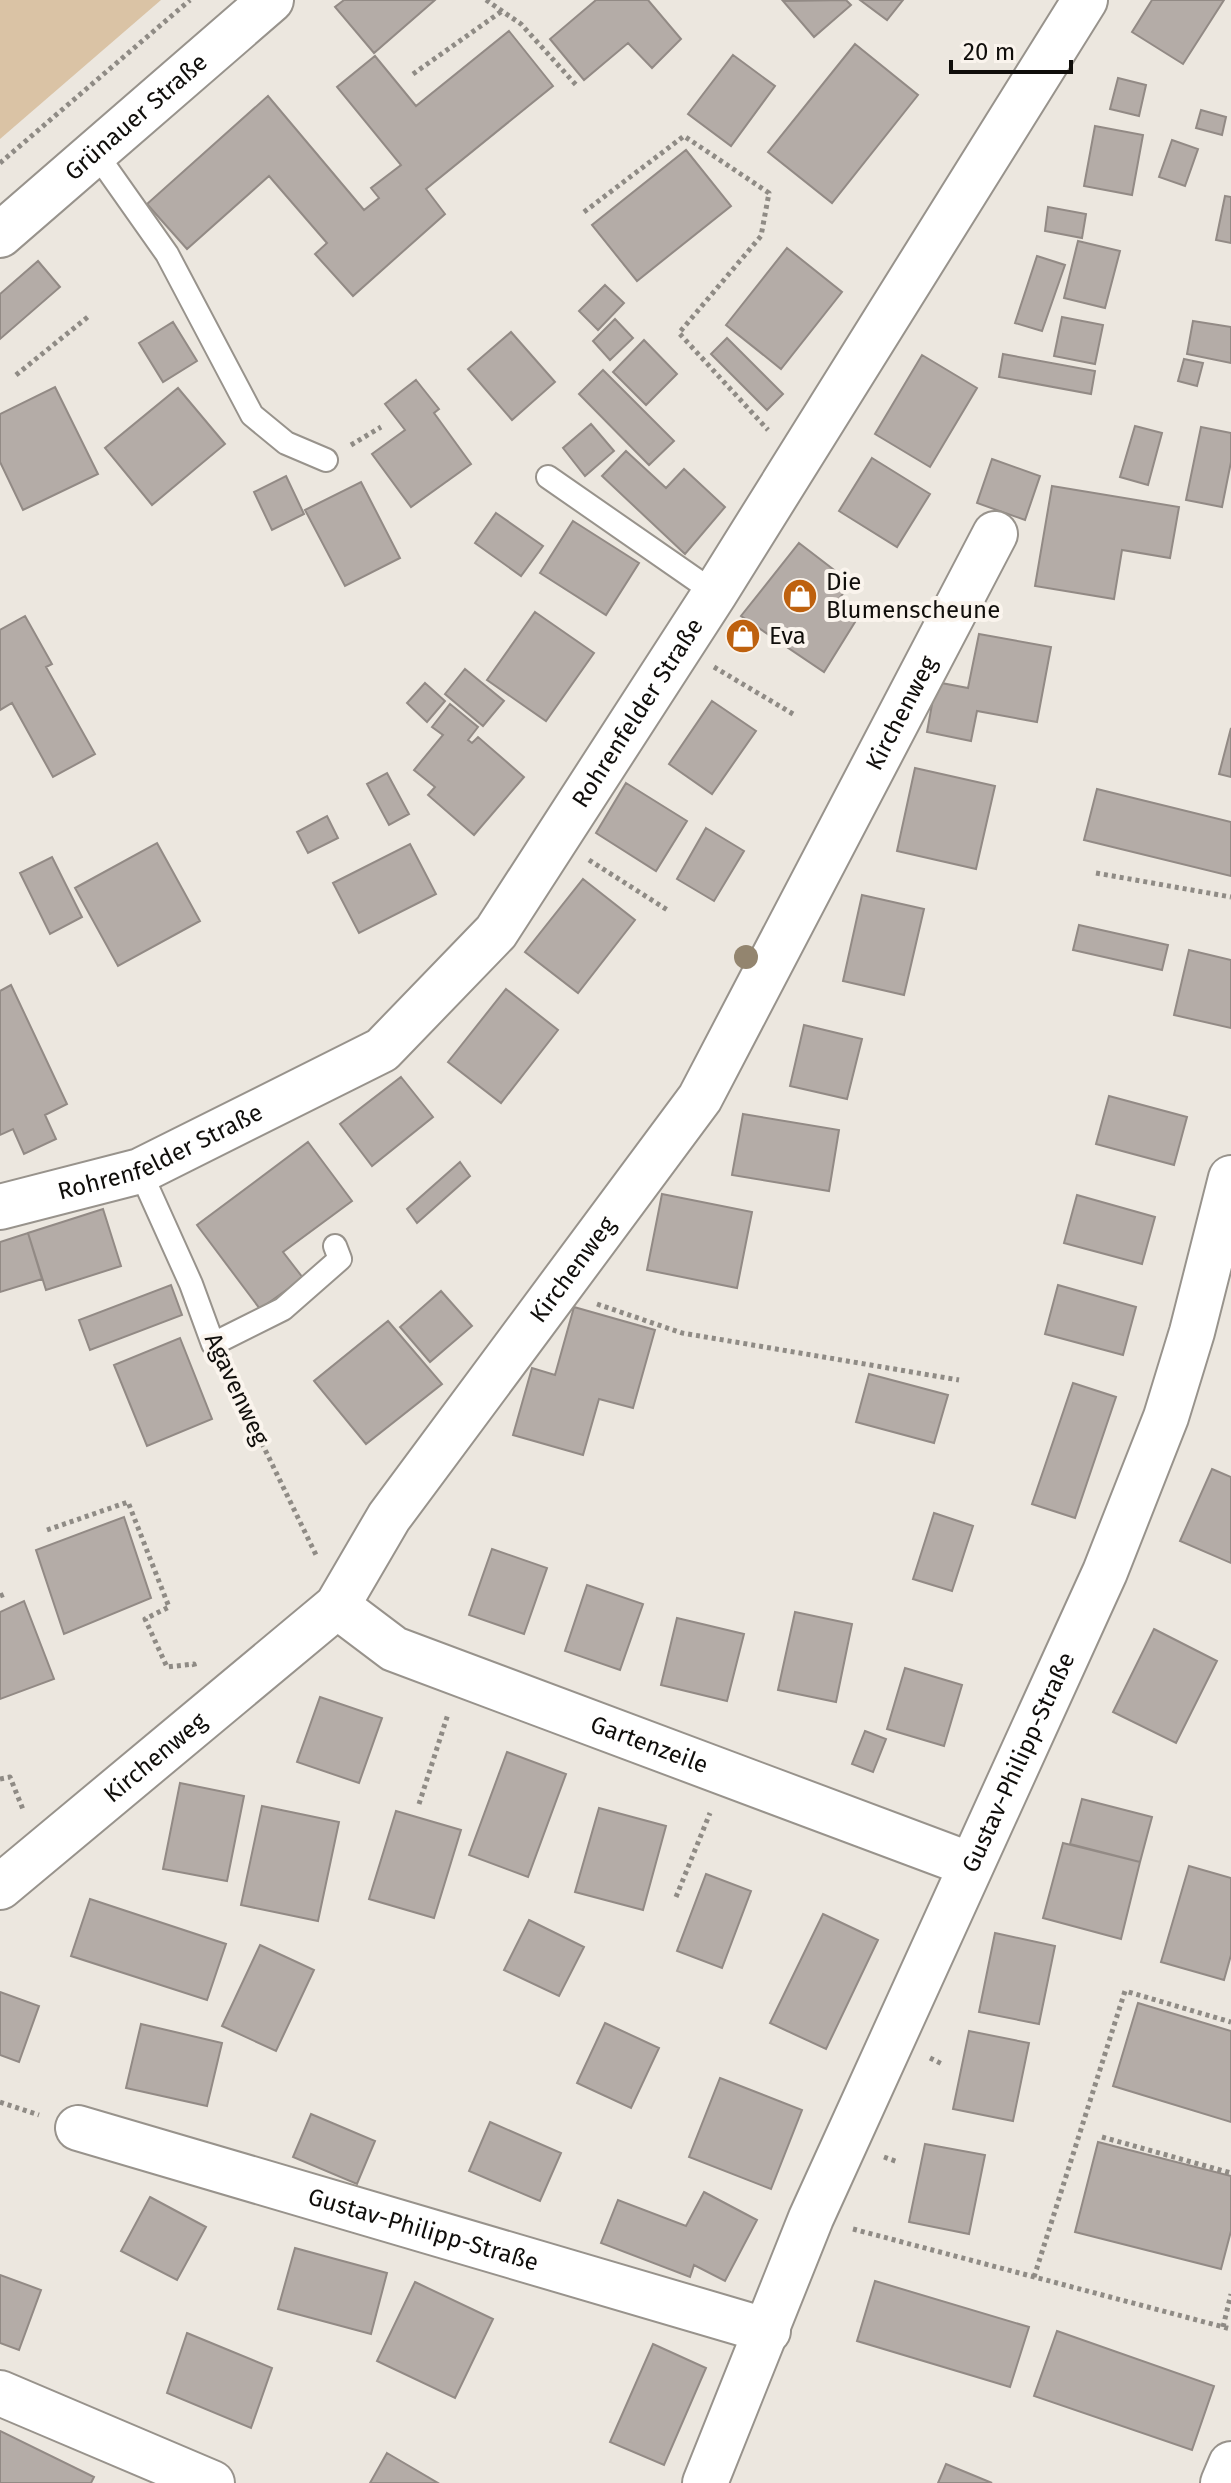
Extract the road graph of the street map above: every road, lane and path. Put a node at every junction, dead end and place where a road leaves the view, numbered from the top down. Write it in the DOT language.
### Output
graph roads {
  1 [pos="190,0"];
  2 [pos="271,0"];
  3 [pos="486,0"];
  4 [pos="1085,0"];
  5 [pos="502,11"];
  6 [pos="413,74"];
  7 [pos="577,86"];
  8 [pos="95,152"];
  9 [pos="0,163"];
  10 [pos="584,212"];
  11 [pos="0,235"];
  12 [pos="89,316"];
  13 [pos="16,375"];
  14 [pos="326,460"];
  15 [pos="797,462"];
  16 [pos="548,477"];
  17 [pos="995,534"];
  18 [pos="715,593"];
  19 [pos="681,647"];
  20 [pos="793,714"];
  21 [pos="557,839"];
  22 [pos="1096,873"];
  23 [pos="1231,897"];
  24 [pos="669,911"];
  25 [pos="140,1171"];
  26 [pos="1231,1178"];
  27 [pos="0,1207"];
  28 [pos="335,1246"];
  29 [pos="557,1291"];
  30 [pos="213,1344"];
  31 [pos="959,1380"];
  32 [pos="47,1530"];
  33 [pos="7,1593"];
  34 [pos="0,1596"];
  35 [pos="337,1606"];
  36 [pos="461,1674"];
  37 [pos="213,1710"];
  38 [pos="726,1773"];
  39 [pos="419,1804"];
  40 [pos="971,1865"];
  41 [pos="0,1887"];
  42 [pos="676,1897"];
  43 [pos="1231,2022"];
  44 [pos="78,2128"];
  45 [pos="1102,2137"];
  46 [pos="1231,2173"];
  47 [pos="811,2218"];
  48 [pos="1034,2277"];
  49 [pos="1231,2294"];
  50 [pos="1223,2327"];
  51 [pos="1231,2329"];
  52 [pos="768,2331"];
  53 [pos="0,2393"];
  54 [pos="1231,2464"];
  55 [pos="212,2483"];
  56 [pos="705,2483"];
  57 [pos="1223,2483"];
  1 -- 9 [label="path"];
  2 -- 8 [label="street, Grünauer Straße"];
  3 -- 5 [label="path"];
  4 -- 15 [label="street, Rohrenfelder Straße"];
  5 -- 6 [label="path"];
  5 -- 7 [label="path"];
  8 -- 11 [label="street, Grünauer Straße"];
  8 -- 14 [label="lane"];
  10 -- 15 [label="path"];
  12 -- 13 [label="path"];
  15 -- 18 [label="street, Rohrenfelder Straße"];
  16 -- 18 [label="lane"];
  17 -- 29 [label="street, Kirchenweg"];
  18 -- 19 [label="street, Rohrenfelder Straße"];
  19 -- 20 [label="path"];
  19 -- 21 [label="street, Rohrenfelder Straße"];
  21 -- 24 [label="path"];
  21 -- 25 [label="street, Rohrenfelder Straße"];
  22 -- 23 [label="path"];
  25 -- 27 [label="street, Rohrenfelder Straße"];
  25 -- 30 [label="lane, Agavenweg"];
  26 -- 40 [label="street, Gustav-Philipp-Straße"];
  28 -- 30 [label="lane"];
  29 -- 31 [label="path"];
  29 -- 35 [label="street, Kirchenweg"];
  30 -- 35 [label="path, Agavenweg"];
  32 -- 37 [label="path"];
  33 -- 34 [label="path"];
  35 -- 36 [label="street, Gartenzeile"];
  35 -- 37 [label="street, Kirchenweg"];
  36 -- 38 [label="street, Gartenzeile"];
  36 -- 39 [label="path"];
  37 -- 41 [label="street, Kirchenweg"];
  38 -- 40 [label="street, Gartenzeile"];
  38 -- 42 [label="path"];
  40 -- 47 [label="street, Gustav-Philipp-Straße"];
  43 -- 48 [label="path"];
  44 -- 52 [label="street, Gustav-Philipp-Straße"];
  45 -- 46 [label="path"];
  47 -- 48 [label="path"];
  47 -- 52 [label="street, Gustav-Philipp-Straße"];
  48 -- 50 [label="path"];
  49 -- 50 [label="path"];
  50 -- 51 [label="path"];
  52 -- 56 [label="street, Gustav-Philipp-Straße"];
  53 -- 55 [label="street"];
  54 -- 57 [label="street"];
}
